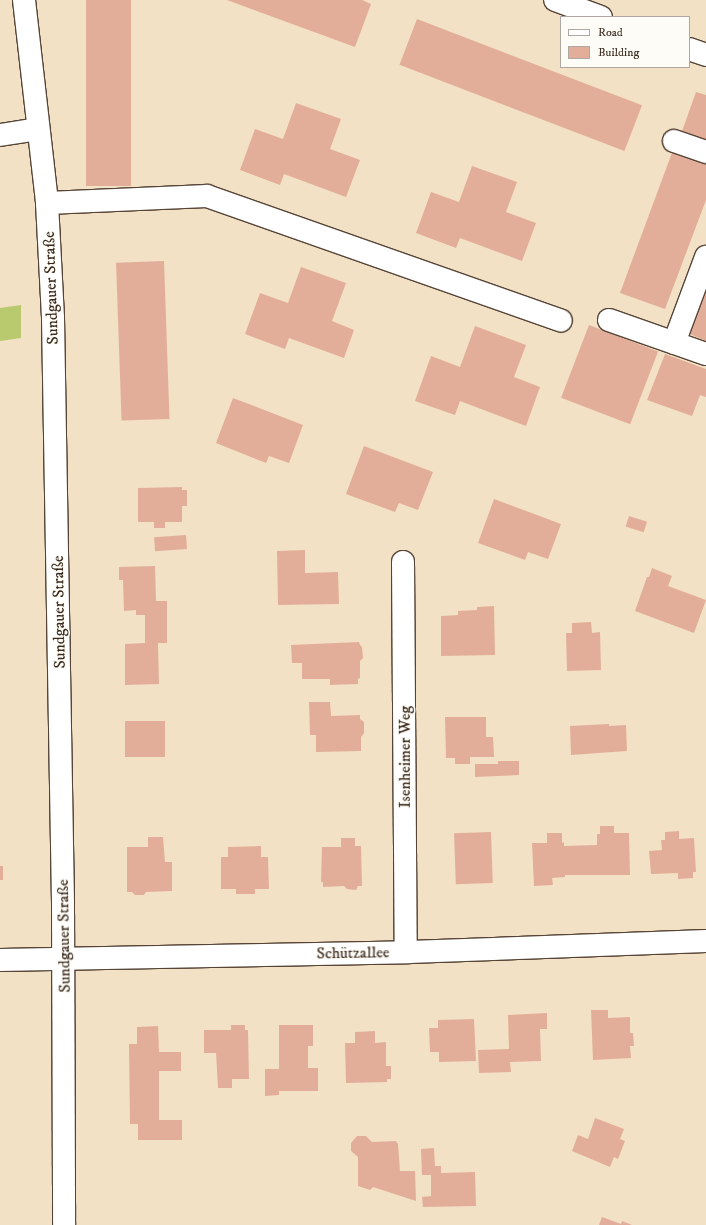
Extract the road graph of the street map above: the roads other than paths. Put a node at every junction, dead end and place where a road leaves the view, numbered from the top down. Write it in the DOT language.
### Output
graph roads {
  1 [pos="24,0"];
  2 [pos="555,0"];
  3 [pos="598,16"];
  4 [pos="690,49"];
  5 [pos="706,55"];
  6 [pos="38,129"];
  7 [pos="0,135"];
  8 [pos="674,141"];
  9 [pos="706,152"];
  10 [pos="47,203"];
  11 [pos="706,257"];
  12 [pos="609,320"];
  13 [pos="561,322"];
  14 [pos="674,343"];
  15 [pos="706,354"];
  16 [pos="403,562"];
  17 [pos="706,941"];
  18 [pos="406,952"];
  19 [pos="64,959"];
  20 [pos="0,960"];
  21 [pos="64,1225"];
  1 -- 6 [label="street, Sundgauer Straße"];
  2 -- 3 [label="street"];
  4 -- 5 [label="street"];
  6 -- 7 [label="street"];
  6 -- 10 [label="street, Sundgauer Straße"];
  8 -- 9 [label="street"];
  10 -- 13 [label="street"];
  10 -- 19 [label="street, Sundgauer Straße"];
  11 -- 14 [label="street"];
  12 -- 14 [label="street"];
  14 -- 15 [label="street"];
  16 -- 18 [label="street, Isenheimer Weg"];
  17 -- 18 [label="street, Schützallee"];
  18 -- 19 [label="street, Schützallee"];
  19 -- 20 [label="street, Schützallee"];
  19 -- 21 [label="street, Sundgauer Straße"];
}
